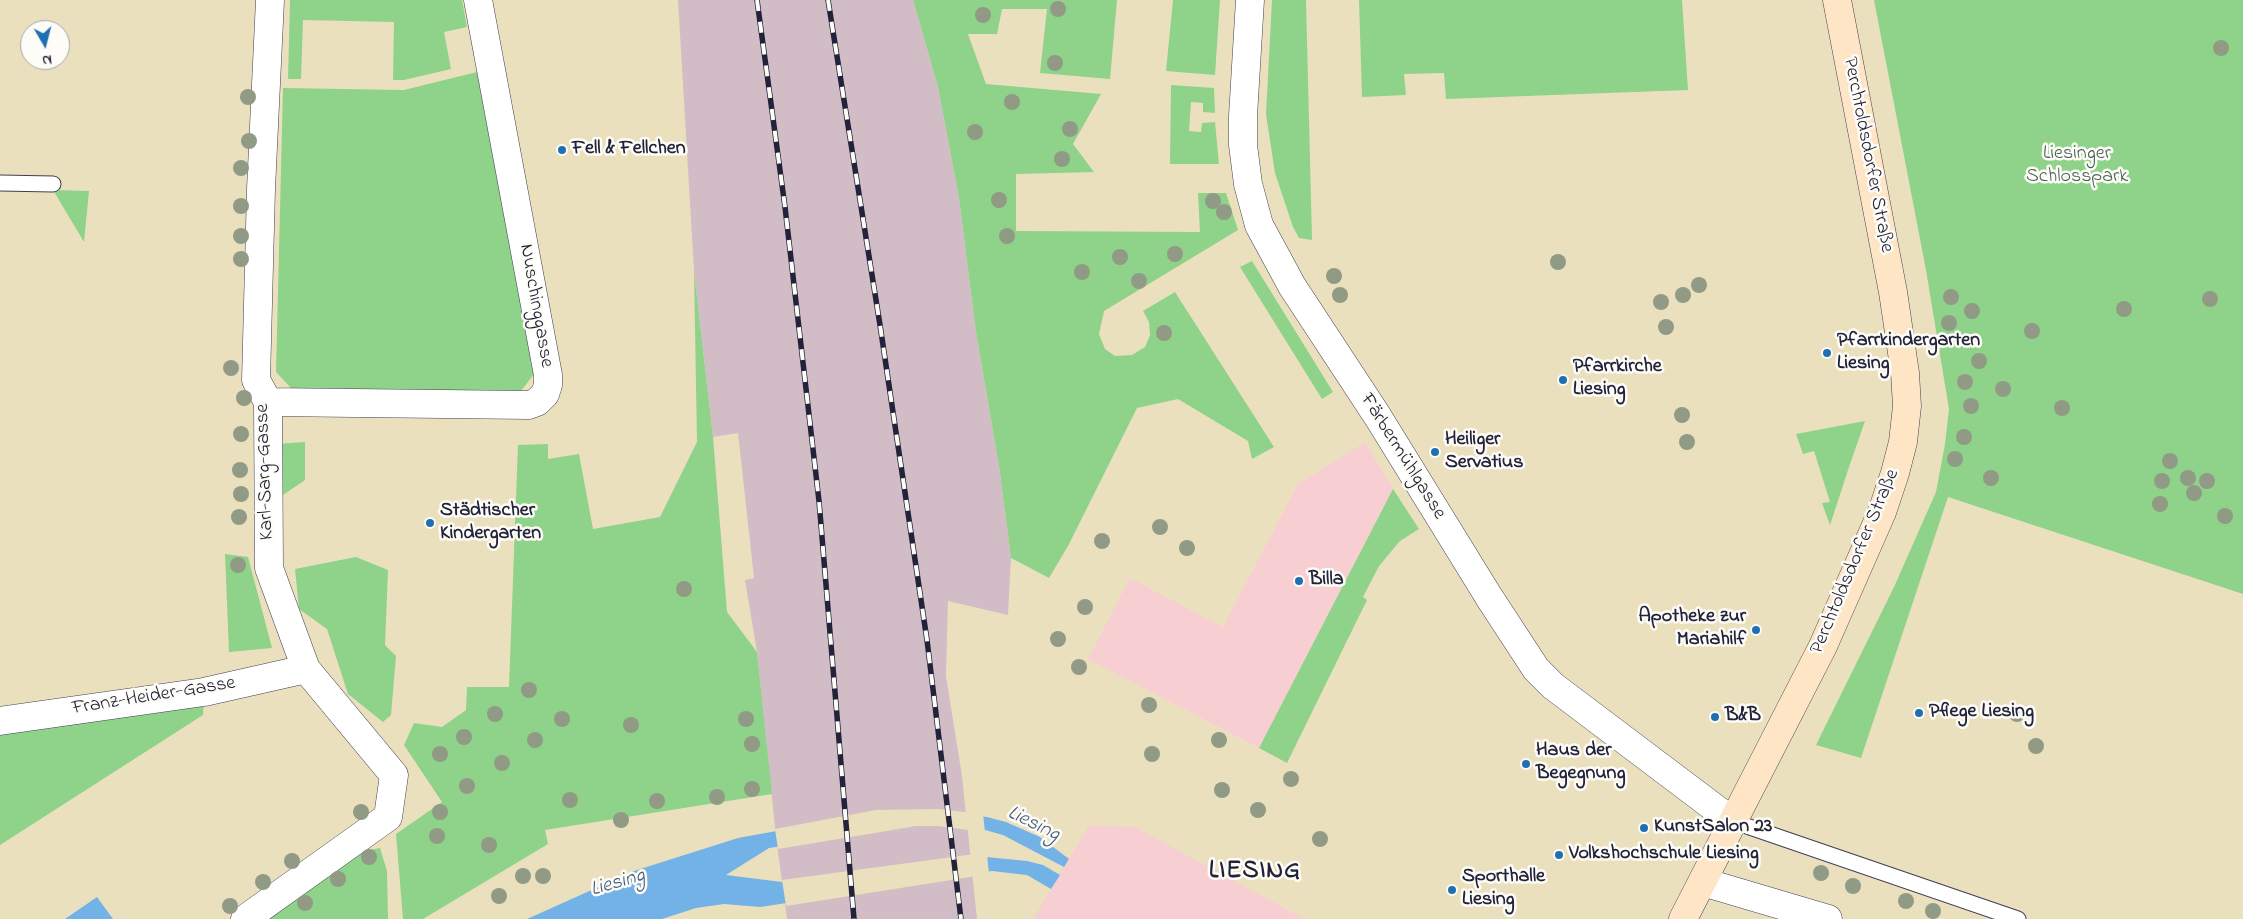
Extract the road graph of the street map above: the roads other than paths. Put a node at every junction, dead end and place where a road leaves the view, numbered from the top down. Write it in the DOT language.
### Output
graph roads {
  1 [pos="270,0"];
  2 [pos="478,0"];
  3 [pos="1250,0"];
  4 [pos="1837,0"];
  5 [pos="0,183"];
  6 [pos="53,184"];
  7 [pos="268,402"];
  8 [pos="306,669"];
  9 [pos="0,721"];
  10 [pos="1732,821"];
  11 [pos="1703,882"];
  12 [pos="245,919"];
  13 [pos="1683,919"];
  14 [pos="1828,919"];
  15 [pos="2018,919"];
  1 -- 7 [label="street, Karl-Sarg-Gasse"];
  2 -- 7 [label="street, Nuschinggasse"];
  3 -- 10 [label="street, Färbermühlgasse"];
  4 -- 10 [label="main road, Perchtoldsdorfer Straße"];
  5 -- 6 [label="lane"];
  7 -- 8 [label="street, Karl-Sarg-Gasse"];
  8 -- 9 [label="street, Franz-Heider-Gasse"];
  8 -- 12 [label="street, Karl-Sarg-Gasse"];
  10 -- 11 [label="main road, Perchtoldsdorfer Straße"];
  10 -- 15 [label="lane"];
  11 -- 13 [label="main road, Perchtoldsdorfer Straße"];
  11 -- 14 [label="street"];
}
